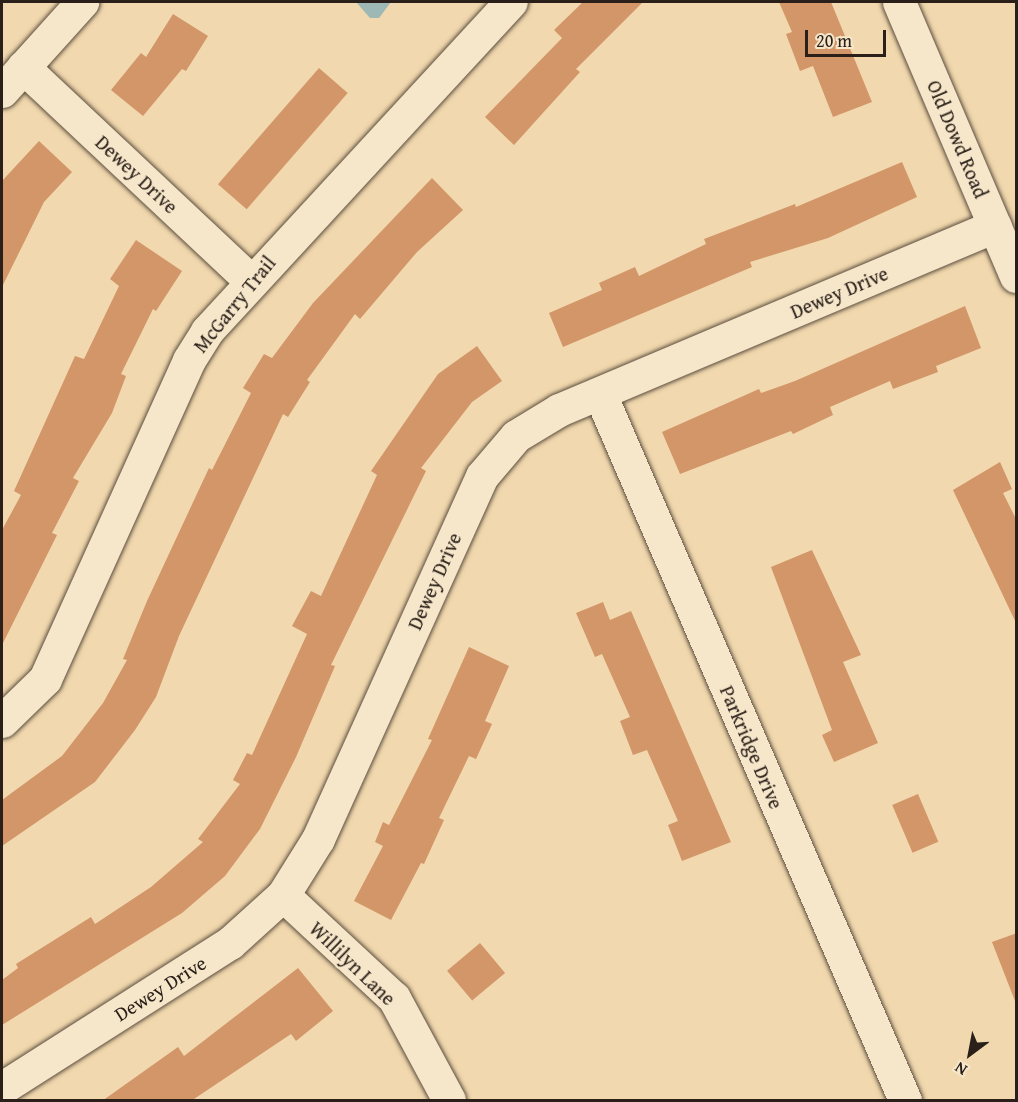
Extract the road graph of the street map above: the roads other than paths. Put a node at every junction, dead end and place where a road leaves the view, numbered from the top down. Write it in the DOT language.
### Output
graph roads {
  1 [pos="82,2"];
  2 [pos="511,2"];
  3 [pos="899,2"];
  4 [pos="12,79"];
  5 [pos="995,226"];
  6 [pos="1017,276"];
  7 [pos="251,281"];
  8 [pos="600,394"];
  9 [pos="2,721"];
  10 [pos="283,895"];
  11 [pos="2,1088"];
  12 [pos="449,1101"];
  13 [pos="905,1101"];
  1 -- 4 [label="street, Dewey Drive"];
  2 -- 7 [label="street, McGarry Trail"];
  3 -- 5 [label="street, Old Dowd Road"];
  4 -- 7 [label="street, Dewey Drive"];
  5 -- 6 [label="street, Old Dowd Road"];
  5 -- 8 [label="street, Dewey Drive"];
  7 -- 9 [label="street, McGarry Trail"];
  8 -- 10 [label="street, Dewey Drive"];
  8 -- 13 [label="street, Parkridge Drive"];
  10 -- 11 [label="street, Dewey Drive"];
  10 -- 12 [label="street, Willilyn Lane"];
}
